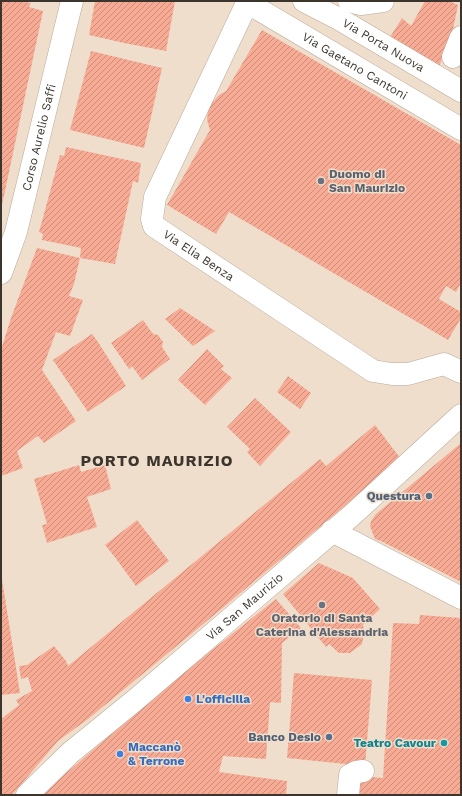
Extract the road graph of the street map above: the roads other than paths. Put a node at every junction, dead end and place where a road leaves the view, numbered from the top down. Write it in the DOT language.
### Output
graph roads {
  1 [pos="72,1"];
  2 [pos="304,1"];
  3 [pos="349,1"];
  4 [pos="383,1"];
  5 [pos="248,2"];
  6 [pos="461,91"];
  7 [pos="461,128"];
  8 [pos="1,273"];
  9 [pos="461,372"];
  10 [pos="461,415"];
  11 [pos="332,531"];
  12 [pos="461,598"];
  13 [pos="363,771"];
  14 [pos="27,795"];
  15 [pos="348,795"];
  1 -- 8 [label="street, Corso Aurelio Saffi"];
  2 -- 6 [label="street, Via Porta Nuova"];
  3 -- 4 [label="street"];
  5 -- 7 [label="street, Via Gaetano Cantoni"];
  5 -- 9 [label="street, Via Elia Benza"];
  10 -- 11 [label="street, Via San Maurizio"];
  11 -- 12 [label="street"];
  11 -- 14 [label="street, Via San Maurizio"];
  13 -- 15 [label="street"];
}
